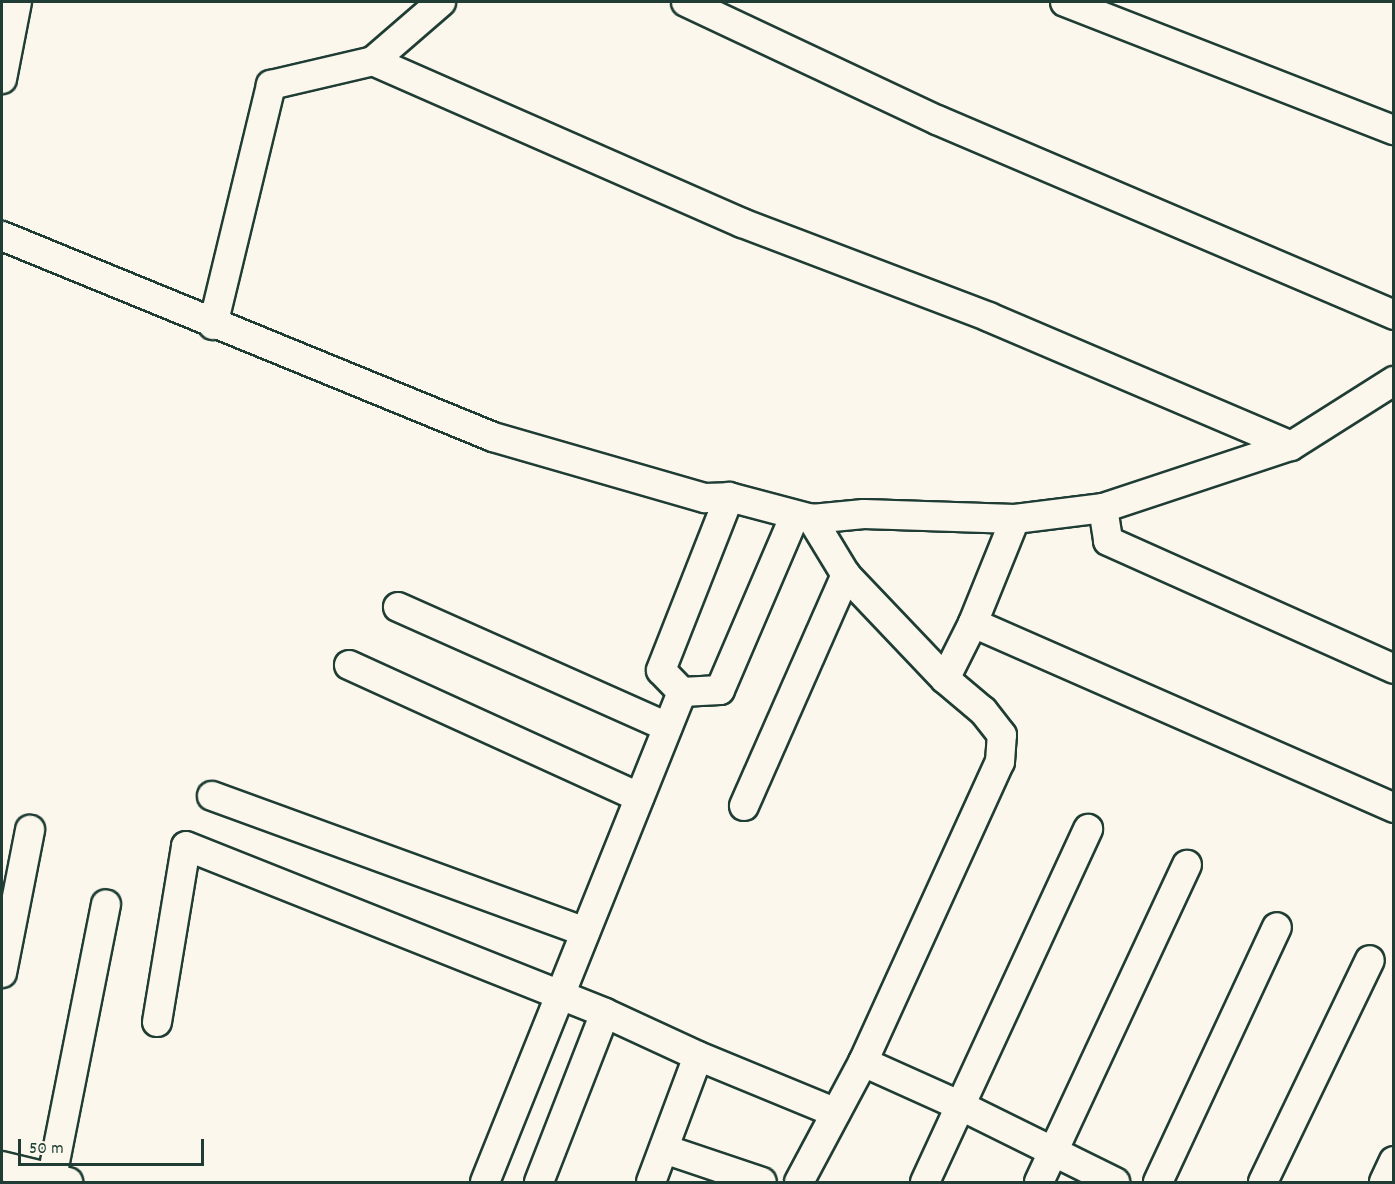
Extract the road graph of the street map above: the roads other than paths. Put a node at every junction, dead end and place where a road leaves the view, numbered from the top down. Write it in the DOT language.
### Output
graph roads {
  1 [pos="17,2"];
  2 [pos="441,2"];
  3 [pos="686,2"];
  4 [pos="1065,2"];
  5 [pos="373,61"];
  6 [pos="2,79"];
  7 [pos="1394,130"];
  8 [pos="2,236"];
  9 [pos="1394,315"];
  10 [pos="213,325"];
  11 [pos="1394,381"];
  12 [pos="1291,446"];
  13 [pos="729,497"];
  14 [pos="1103,508"];
  15 [pos="803,518"];
  16 [pos="1015,519"];
  17 [pos="846,575"];
  18 [pos="398,607"];
  19 [pos="973,623"];
  20 [pos="349,665"];
  21 [pos="1394,669"];
  22 [pos="945,679"];
  23 [pos="682,692"];
  24 [pos="668,727"];
  25 [pos="212,796"];
  26 [pos="639,797"];
  27 [pos="744,806"];
  28 [pos="1394,808"];
  29 [pos="1088,829"];
  30 [pos="30,831"];
  31 [pos="1187,865"];
  32 [pos="106,904"];
  33 [pos="1276,927"];
  34 [pos="585,932"];
  35 [pos="1370,960"];
  36 [pos="2,973"];
  37 [pos="559,997"];
  38 [pos="605,1012"];
  39 [pos="157,1022"];
  40 [pos="698,1056"];
  41 [pos="863,1062"];
  42 [pos="961,1106"];
  43 [pos="836,1113"];
  44 [pos="664,1149"];
  45 [pos="1053,1152"];
  46 [pos="1394,1161"];
  47 [pos="2,1166"];
  48 [pos="58,1181"];
  49 [pos="485,1182"];
  50 [pos="539,1182"];
  51 [pos="651,1182"];
  52 [pos="762,1182"];
  53 [pos="799,1182"];
  54 [pos="925,1182"];
  55 [pos="1039,1182"];
  56 [pos="1114,1182"];
  57 [pos="1158,1182"];
  58 [pos="1263,1182"];
  59 [pos="1384,1182"];
  1 -- 6 [label="street"];
  2 -- 5 [label="street"];
  3 -- 9 [label="street"];
  4 -- 7 [label="street"];
  5 -- 10 [label="street"];
  5 -- 12 [label="street"];
  8 -- 10 [label="street"];
  10 -- 13 [label="street"];
  11 -- 12 [label="street"];
  12 -- 14 [label="street"];
  13 -- 15 [label="street"];
  13 -- 23 [label="street"];
  14 -- 16 [label="street"];
  14 -- 21 [label="street"];
  15 -- 16 [label="street"];
  15 -- 17 [label="street"];
  15 -- 23 [label="street"];
  16 -- 19 [label="street"];
  17 -- 22 [label="street"];
  17 -- 27 [label="street"];
  18 -- 24 [label="street"];
  19 -- 22 [label="street"];
  19 -- 28 [label="street"];
  20 -- 26 [label="street"];
  22 -- 41 [label="street"];
  23 -- 24 [label="street"];
  24 -- 26 [label="street"];
  25 -- 34 [label="street"];
  26 -- 34 [label="street"];
  29 -- 42 [label="street"];
  30 -- 36 [label="street"];
  31 -- 45 [label="street"];
  32 -- 48 [label="street"];
  33 -- 57 [label="street"];
  34 -- 37 [label="street"];
  35 -- 58 [label="street"];
  37 -- 38 [label="street"];
  37 -- 39 [label="street"];
  37 -- 49 [label="street"];
  38 -- 40 [label="street"];
  38 -- 50 [label="street"];
  40 -- 43 [label="street"];
  40 -- 44 [label="street"];
  41 -- 42 [label="street"];
  41 -- 43 [label="street"];
  42 -- 45 [label="street"];
  42 -- 54 [label="street"];
  43 -- 53 [label="street"];
  44 -- 51 [label="street"];
  44 -- 52 [label="street"];
  45 -- 55 [label="street"];
  45 -- 56 [label="street"];
  46 -- 59 [label="street"];
  47 -- 48 [label="street"];
}
